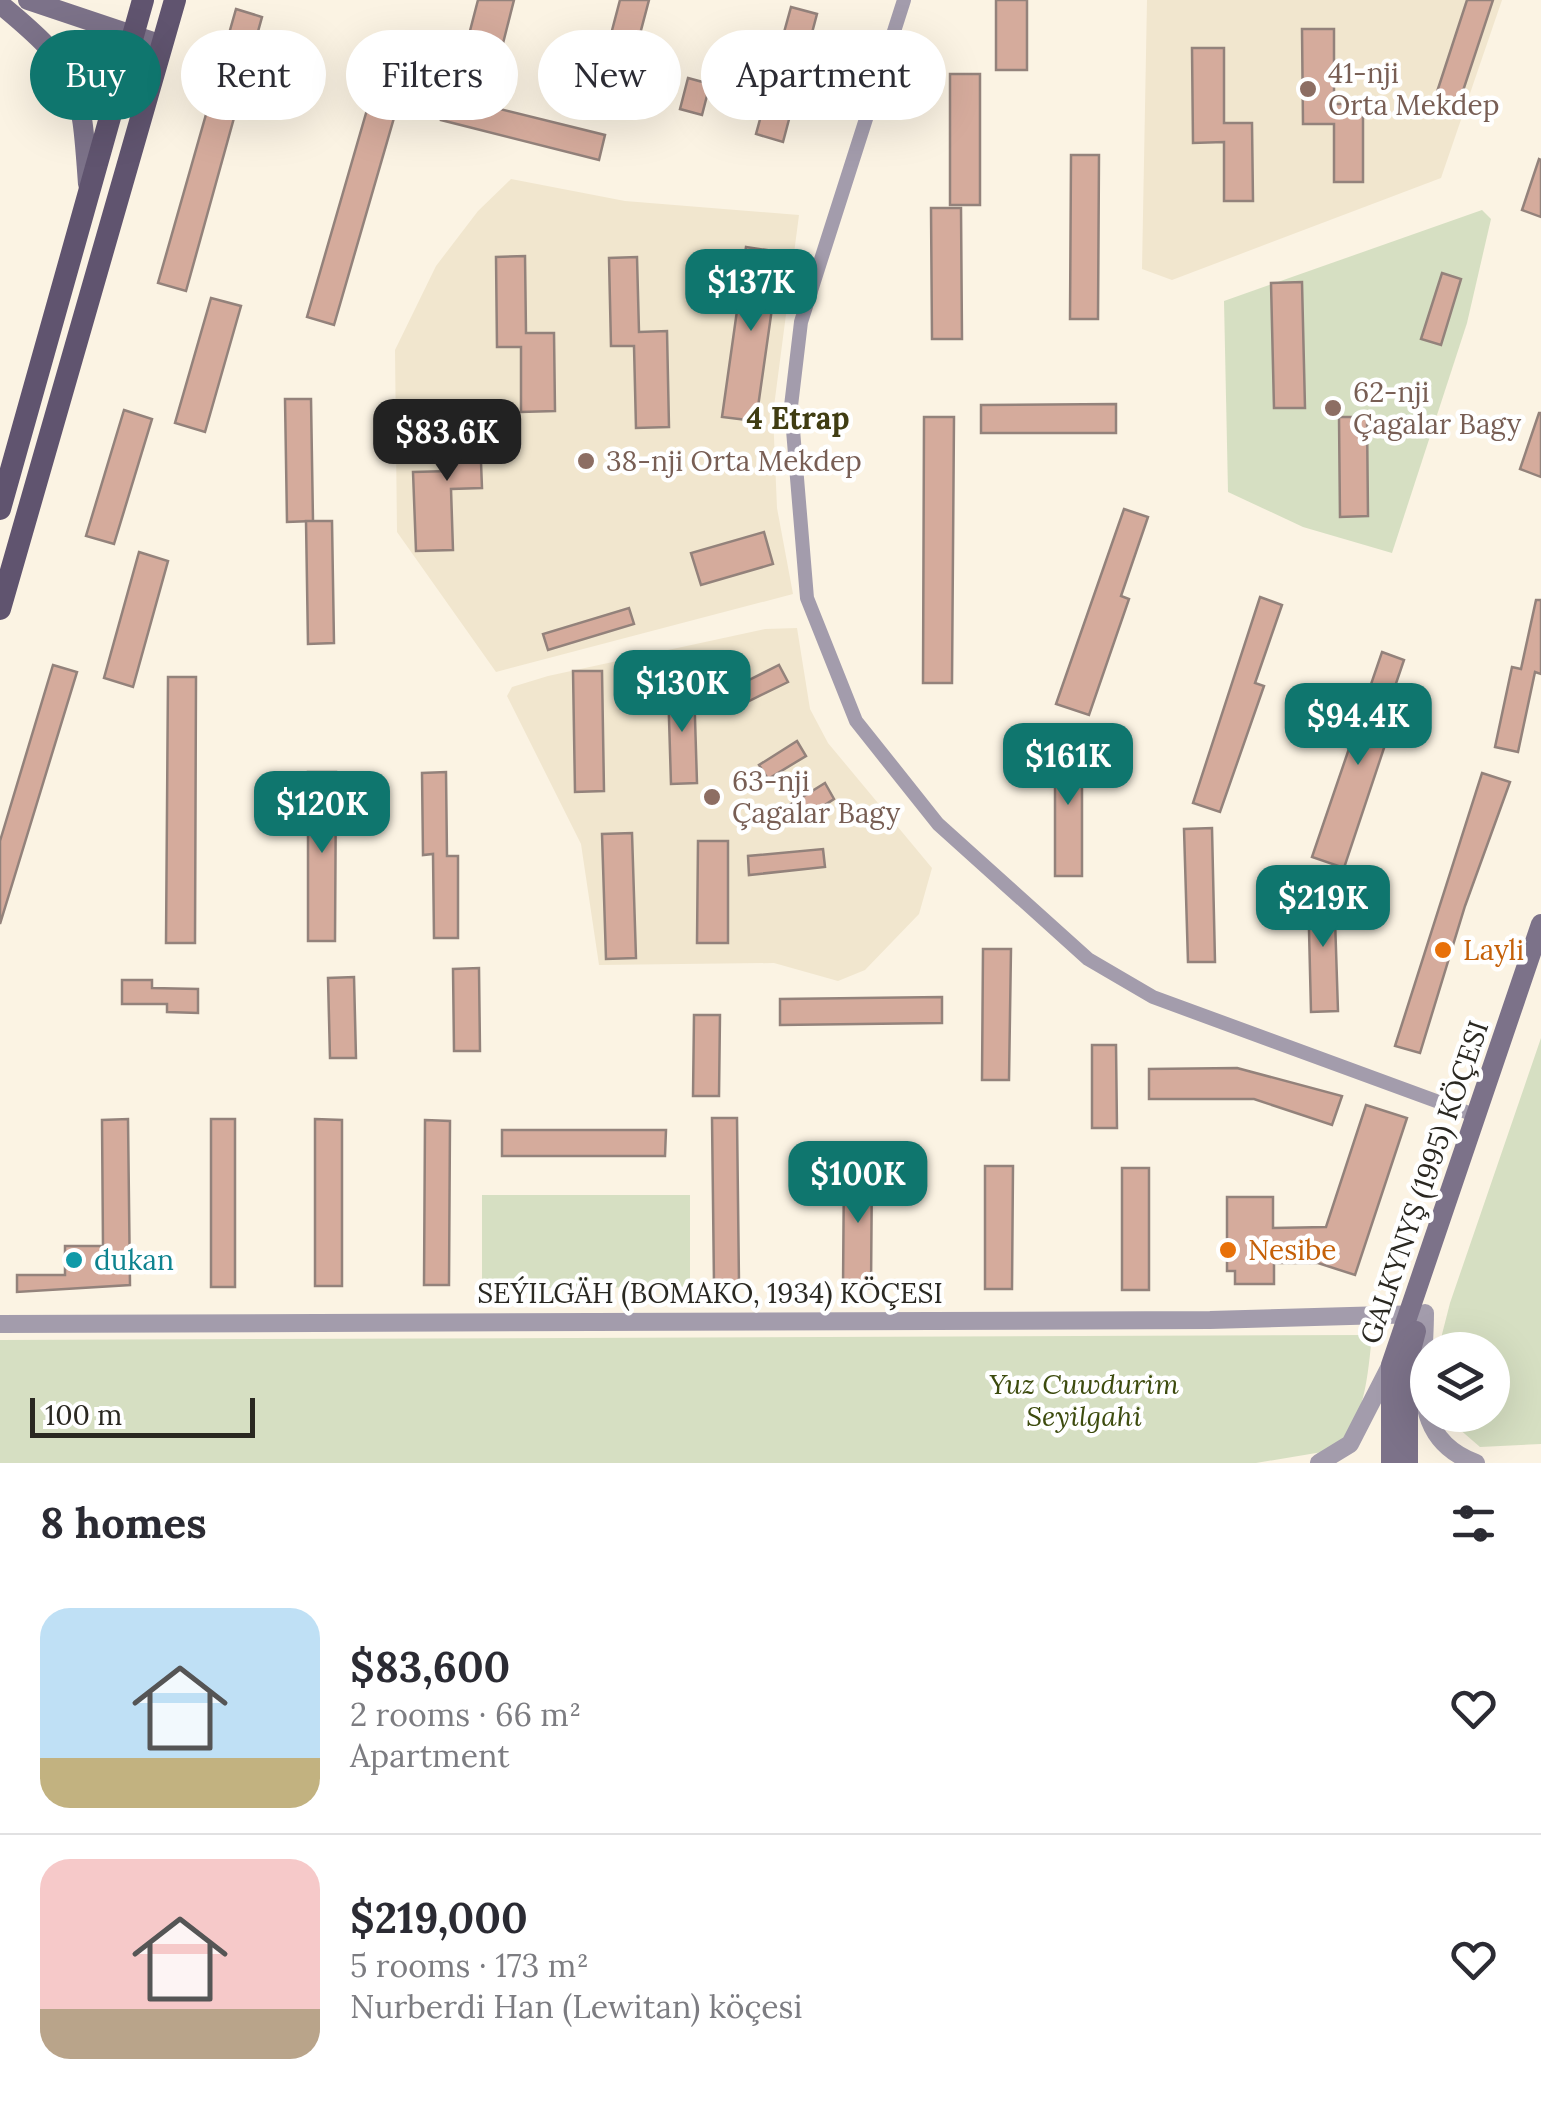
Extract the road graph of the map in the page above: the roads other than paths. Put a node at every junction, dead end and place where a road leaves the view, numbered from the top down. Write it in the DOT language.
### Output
graph roads {
  1 [pos="28,0"];
  2 [pos="904,0"];
  3 [pos="140,1"];
  4 [pos="0,4"];
  5 [pos="174,5"];
  6 [pos="117,30"];
  7 [pos="136,30"];
  8 [pos="162,45"];
  9 [pos="110,120"];
  10 [pos="89,193"];
  11 [pos="0,509"];
  12 [pos="0,609"];
  13 [pos="1541,924"];
  14 [pos="1541,961"];
  15 [pos="1476,1116"];
  16 [pos="1418,1311"];
  17 [pos="0,1324"];
  18 [pos="1391,1366"];
  19 [pos="1319,1463"];
  20 [pos="1391,1463"];
  21 [pos="1408,1463"];
  22 [pos="1476,1463"];
  1 -- 6 [label="main road"];
  2 -- 15 [label="street"];
  3 -- 5 [label="main road"];
  3 -- 7 [label="main road"];
  4 -- 10 [label="main road"];
  5 -- 8 [label="main road"];
  8 -- 12 [label="main road"];
  9 -- 10 [label="main road"];
  10 -- 11 [label="main road"];
  13 -- 15 [label="main road, GALKYNYŞ (1995) KÖÇESI"];
  14 -- 16 [label="main road, GALKYNYŞ (1995) KÖÇESI"];
  15 -- 16 [label="main road, GALKYNYŞ (1995) KÖÇESI"];
  16 -- 17 [label="street, SEÝILGÄH (BOMAKO, 1934) KÖÇESI"];
  16 -- 18 [label="main road, GALKYNYŞ (1995) KÖÇESI"];
  16 -- 21 [label="main road, GALKYNYŞ (1995) KÖÇESI"];
  16 -- 22 [label="street"];
  18 -- 19 [label="street"];
  18 -- 20 [label="main road, GALKYNYŞ (1995) KÖÇESI"];
}
